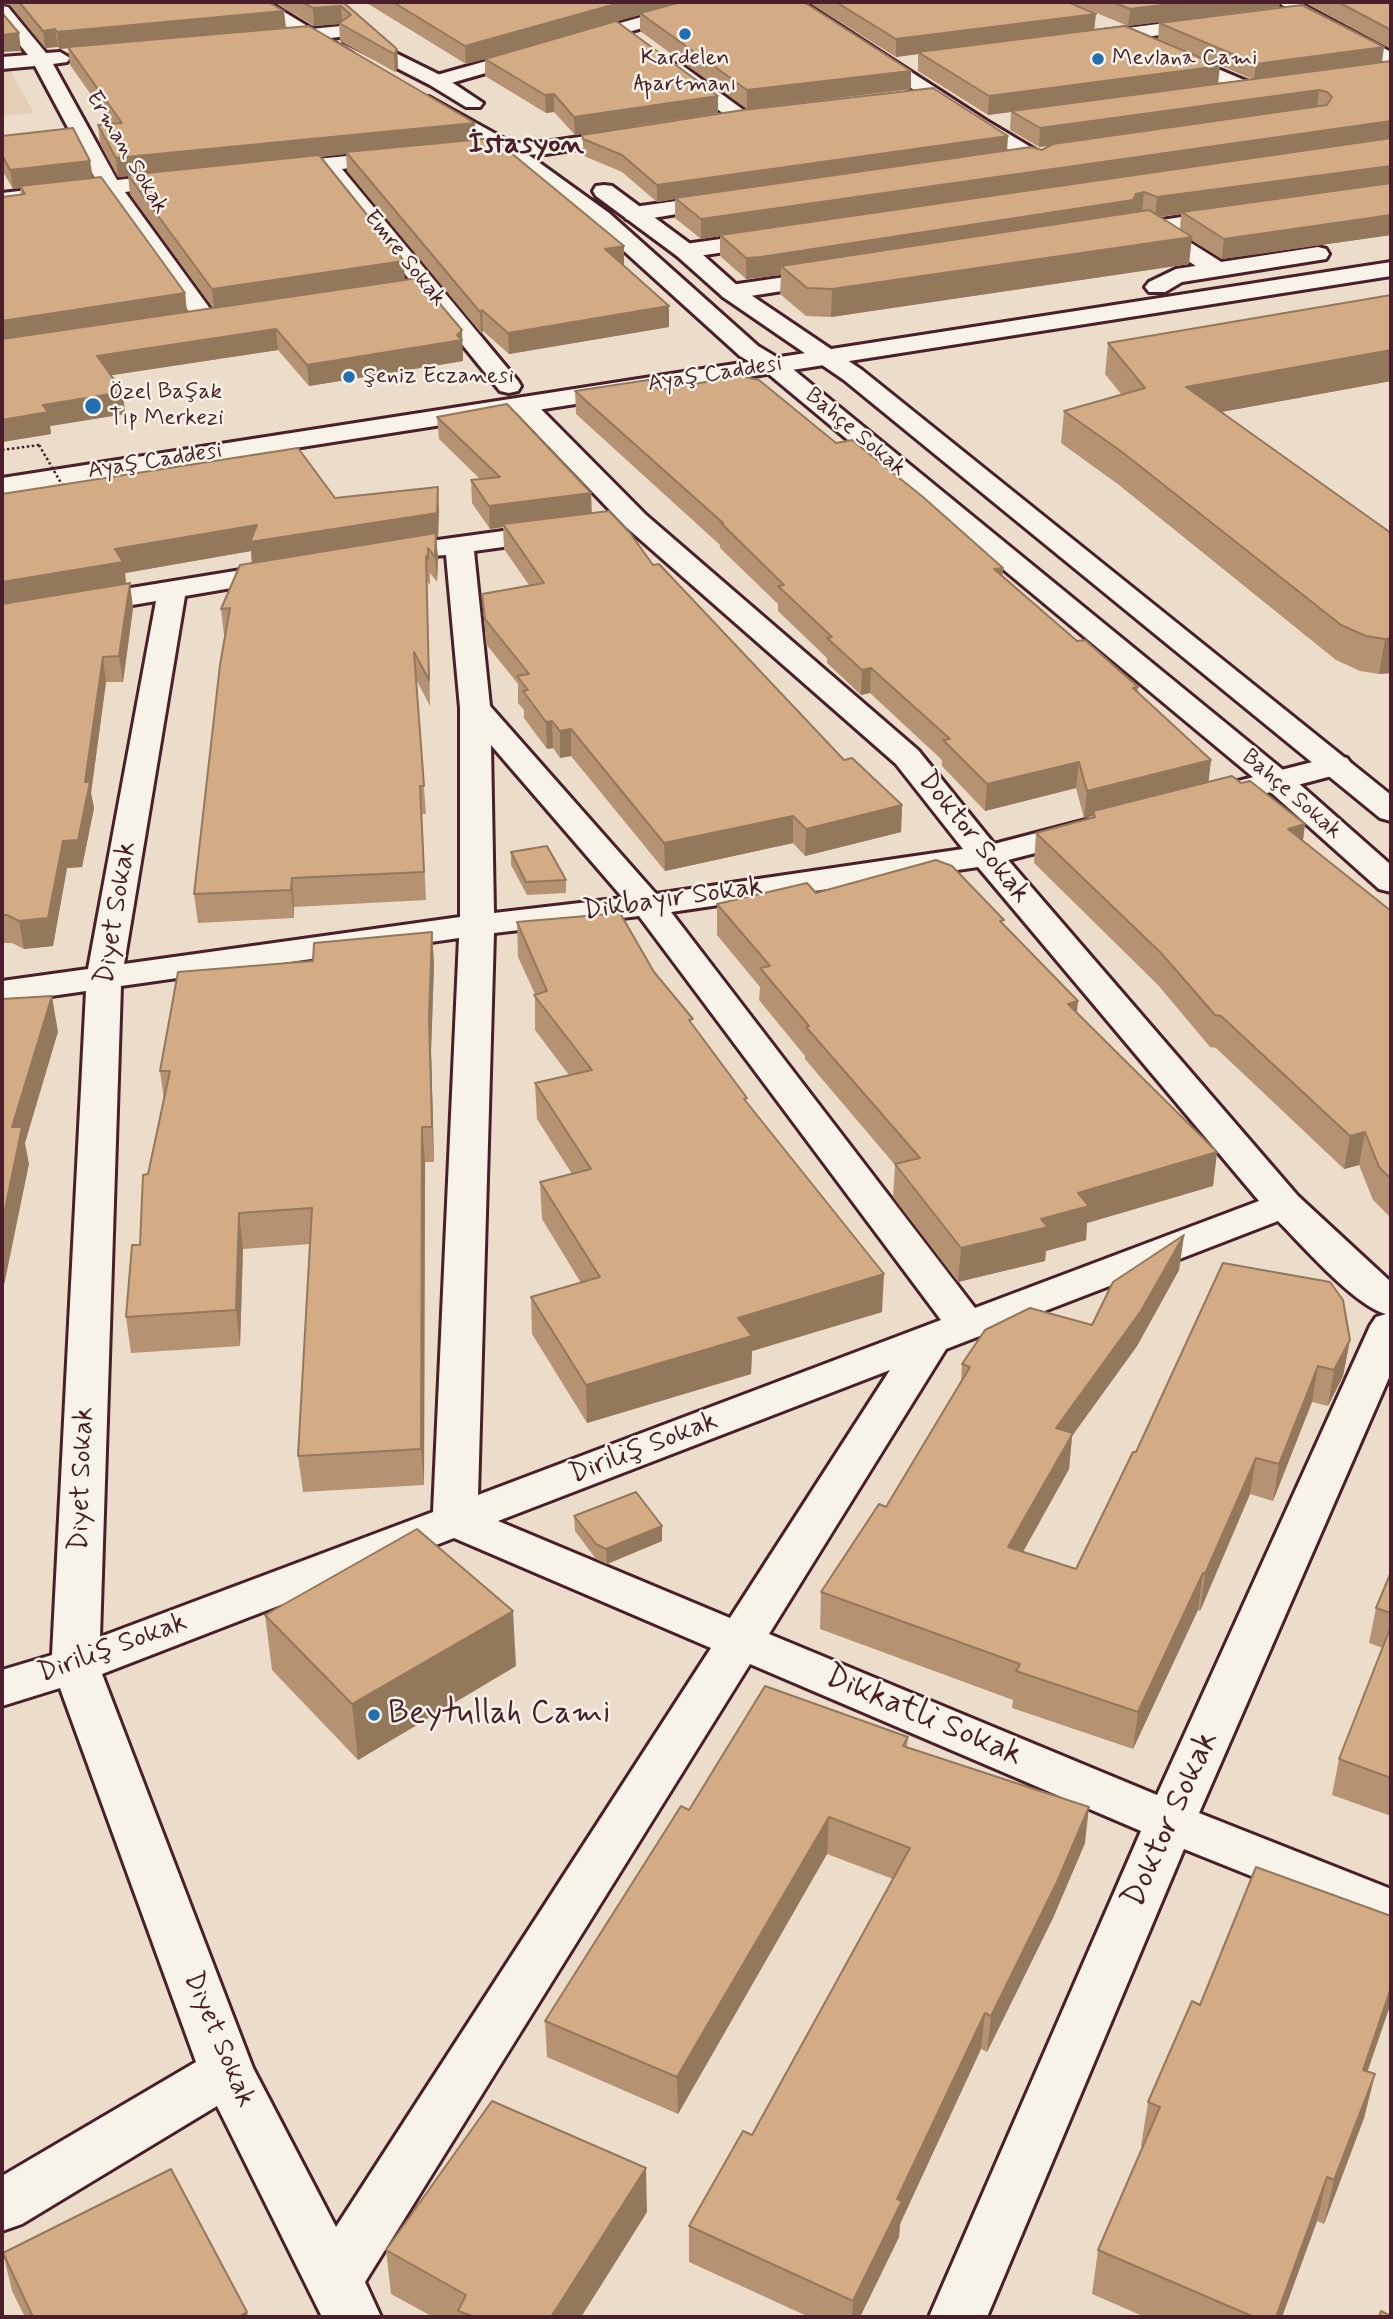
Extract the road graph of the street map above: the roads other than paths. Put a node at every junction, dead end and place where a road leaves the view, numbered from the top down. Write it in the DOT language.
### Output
graph roads {
  1 [pos="255,2"];
  2 [pos="284,2"];
  3 [pos="651,2"];
  4 [pos="713,2"];
  5 [pos="791,2"];
  6 [pos="674,6"];
  7 [pos="1282,8"];
  8 [pos="2,11"];
  9 [pos="1086,18"];
  10 [pos="1226,21"];
  11 [pos="619,28"];
  12 [pos="341,32"];
  13 [pos="1123,34"];
  14 [pos="312,35"];
  15 [pos="258,40"];
  16 [pos="1068,41"];
  17 [pos="642,44"];
  18 [pos="82,56"];
  19 [pos="41,59"];
  20 [pos="664,61"];
  21 [pos="919,62"];
  22 [pos="2,63"];
  23 [pos="892,66"];
  24 [pos="1387,68"];
  25 [pos="437,81"];
  26 [pos="1290,85"];
  27 [pos="1252,90"];
  28 [pos="937,95"];
  29 [pos="1211,95"];
  30 [pos="898,100"];
  31 [pos="768,115"];
  32 [pos="1287,117"];
  33 [pos="742,118"];
  34 [pos="1007,121"];
  35 [pos="716,122"];
  36 [pos="980,125"];
  37 [pos="650,132"];
  38 [pos="505,147"];
  39 [pos="545,148"];
  40 [pos="450,152"];
  41 [pos="1058,152"];
  42 [pos="423,155"];
  43 [pos="1031,156"];
  44 [pos="1004,160"];
  45 [pos="327,164"];
  46 [pos="260,171"];
  47 [pos="205,177"];
  48 [pos="110,187"];
  49 [pos="1075,190"];
  50 [pos="743,198"];
  51 [pos="2,199"];
  52 [pos="1257,213"];
  53 [pos="634,214"];
  54 [pos="1130,214"];
  55 [pos="1150,228"];
  56 [pos="794,235"];
  57 [pos="1096,236"];
  58 [pos="685,251"];
  59 [pos="1339,251"];
  60 [pos="1391,255"];
  61 [pos="1215,268"];
  62 [pos="1391,269"];
  63 [pos="852,274"];
  64 [pos="1391,280"];
  65 [pos="1157,287"];
  66 [pos="426,288"];
  67 [pos="399,292"];
  68 [pos="731,292"];
  69 [pos="1180,301"];
  70 [pos="234,317"];
  71 [pos="207,321"];
  72 [pos="180,325"];
  73 [pos="816,350"];
  74 [pos="749,351"];
  75 [pos="774,366"];
  76 [pos="516,396"];
  77 [pos="2,463"];
  78 [pos="2,486"];
  79 [pos="609,525"];
  80 [pos="459,544"];
  81 [pos="404,553"];
  82 [pos="309,568"];
  83 [pos="172,589"];
  84 [pos="2,618"];
  85 [pos="475,708"];
  86 [pos="1336,765"];
  87 [pos="1277,780"];
  88 [pos="1171,808"];
  89 [pos="1391,811"];
  90 [pos="1118,822"];
  91 [pos="986,856"];
  92 [pos="1391,882"];
  93 [pos="648,905"];
  94 [pos="477,926"];
  95 [pos="104,979"];
  96 [pos="2,992"];
  97 [pos="1284,1206"];
  98 [pos="1391,1302"];
  99 [pos="1391,1326"];
  100 [pos="949,1333"];
  101 [pos="456,1521"];
  102 [pos="741,1640"];
  103 [pos="75,1665"];
  104 [pos="2,1688"];
  105 [pos="1170,1822"];
  106 [pos="1391,1911"];
  107 [pos="227,2072"];
  108 [pos="2,2206"];
  109 [pos="343,2299"];
  110 [pos="958,2317"];
  1 -- 14 [label="street, Bahçe Sokak"];
  2 -- 12 [label="street, Bahçe Sokak"];
  3 -- 6 [label="street"];
  4 -- 6 [label="street"];
  5 -- 23 [label="street"];
  6 -- 11 [label="street"];
  7 -- 24 [label="street"];
  8 -- 19 [label="street, Erman Sokak"];
  9 -- 13 [label="street"];
  10 -- 13 [label="street"];
  11 -- 17 [label="street"];
  11 -- 25 [label="street"];
  12 -- 14 [label="street"];
  12 -- 25 [label="street, Bahçe Sokak"];
  13 -- 16 [label="street"];
  13 -- 27 [label="street"];
  14 -- 15 [label="street"];
  14 -- 38 [label="street, Bahçe Sokak"];
  18 -- 19 [label="street"];
  19 -- 22 [label="street"];
  19 -- 48 [label="street, Erman Sokak"];
  20 -- 33 [label="street"];
  21 -- 23 [label="street"];
  23 -- 28 [label="street"];
  25 -- 39 [label="street, Bahçe Sokak"];
  26 -- 27 [label="street"];
  27 -- 29 [label="street"];
  27 -- 32 [label="street"];
  28 -- 30 [label="street"];
  28 -- 36 [label="street"];
  31 -- 33 [label="street"];
  33 -- 35 [label="street"];
  34 -- 36 [label="street"];
  36 -- 43 [label="street"];
  37 -- 39 [label="street"];
  38 -- 39 [label="street"];
  38 -- 40 [label="street"];
  38 -- 74 [label="street, Bahçe Sokak"];
  39 -- 53 [label="street, Bahçe Sokak"];
  41 -- 43 [label="street"];
  42 -- 45 [label="street"];
  43 -- 44 [label="street"];
  43 -- 49 [label="street"];
  45 -- 46 [label="street"];
  45 -- 66 [label="street, Emre Sokak"];
  47 -- 48 [label="street"];
  48 -- 51 [label="street"];
  48 -- 71 [label="street, Erman Sokak"];
  50 -- 53 [label="street"];
  52 -- 55 [label="street"];
  53 -- 58 [label="street, Bahçe Sokak"];
  54 -- 55 [label="street"];
  55 -- 57 [label="street"];
  55 -- 61 [label="street"];
  56 -- 58 [label="street"];
  58 -- 68 [label="street, Bahçe Sokak"];
  59 -- 61 [label="street"];
  60 -- 65 [label="street"];
  61 -- 65 [label="street"];
  62 -- 69 [label="street"];
  63 -- 68 [label="street"];
  64 -- 69 [label="street"];
  65 -- 73 [label="street, Ayaş Caddesi"];
  66 -- 67 [label="street"];
  66 -- 76 [label="street, Emre Sokak"];
  68 -- 73 [label="street, Bahçe Sokak"];
  69 -- 73 [label="street, Ayaş Caddesi"];
  70 -- 71 [label="street"];
  71 -- 72 [label="street"];
  73 -- 74 [label="street, Ayaş Caddesi"];
  73 -- 75 [label="street, Ayaş Caddesi"];
  73 -- 86 [label="street, Bahçe Sokak"];
  74 -- 75 [label="street, Bahçe Sokak"];
  74 -- 76 [label="street, Ayaş Caddesi"];
  75 -- 76 [label="street, Ayaş Caddesi"];
  75 -- 87 [label="street, Bahçe Sokak"];
  76 -- 77 [label="street, Ayaş Caddesi"];
  76 -- 78 [label="street, Ayaş Caddesi"];
  76 -- 79 [label="street, Doktor Sokak"];
  79 -- 80 [label="street"];
  79 -- 91 [label="street, Doktor Sokak"];
  80 -- 81 [label="street"];
  80 -- 85 [label="street"];
  82 -- 83 [label="street"];
  83 -- 84 [label="street"];
  83 -- 95 [label="street, Diyet Sokak"];
  85 -- 93 [label="street"];
  85 -- 94 [label="street"];
  86 -- 87 [label="street"];
  86 -- 89 [label="street, Bahçe Sokak"];
  87 -- 88 [label="street"];
  87 -- 92 [label="street, Bahçe Sokak"];
  90 -- 91 [label="street, Dikbayır Sokak"];
  91 -- 93 [label="street, Dikbayır Sokak"];
  91 -- 97 [label="street, Doktor Sokak"];
  93 -- 94 [label="street, Dikbayır Sokak"];
  93 -- 100 [label="street"];
  94 -- 95 [label="street, Dikbayır Sokak"];
  94 -- 101 [label="street"];
  95 -- 96 [label="street, Dikbayır Sokak"];
  95 -- 103 [label="street, Diyet Sokak"];
  97 -- 98 [label="street, Doktor Sokak"];
  97 -- 100 [label="street, Diriliş Sokak"];
  99 -- 105 [label="street, Doktor Sokak"];
  100 -- 101 [label="street, Diriliş Sokak"];
  100 -- 102 [label="street"];
  101 -- 102 [label="street, Dikkatli Sokak"];
  101 -- 103 [label="street, Diriliş Sokak"];
  102 -- 105 [label="street, Dikkatli Sokak"];
  102 -- 109 [label="street"];
  103 -- 104 [label="street, Diriliş Sokak"];
  103 -- 107 [label="street, Diyet Sokak"];
  105 -- 106 [label="street, Dikkatli Sokak"];
  105 -- 110 [label="street, Doktor Sokak"];
  107 -- 108 [label="street"];
  107 -- 109 [label="street, Diyet Sokak"];
}
